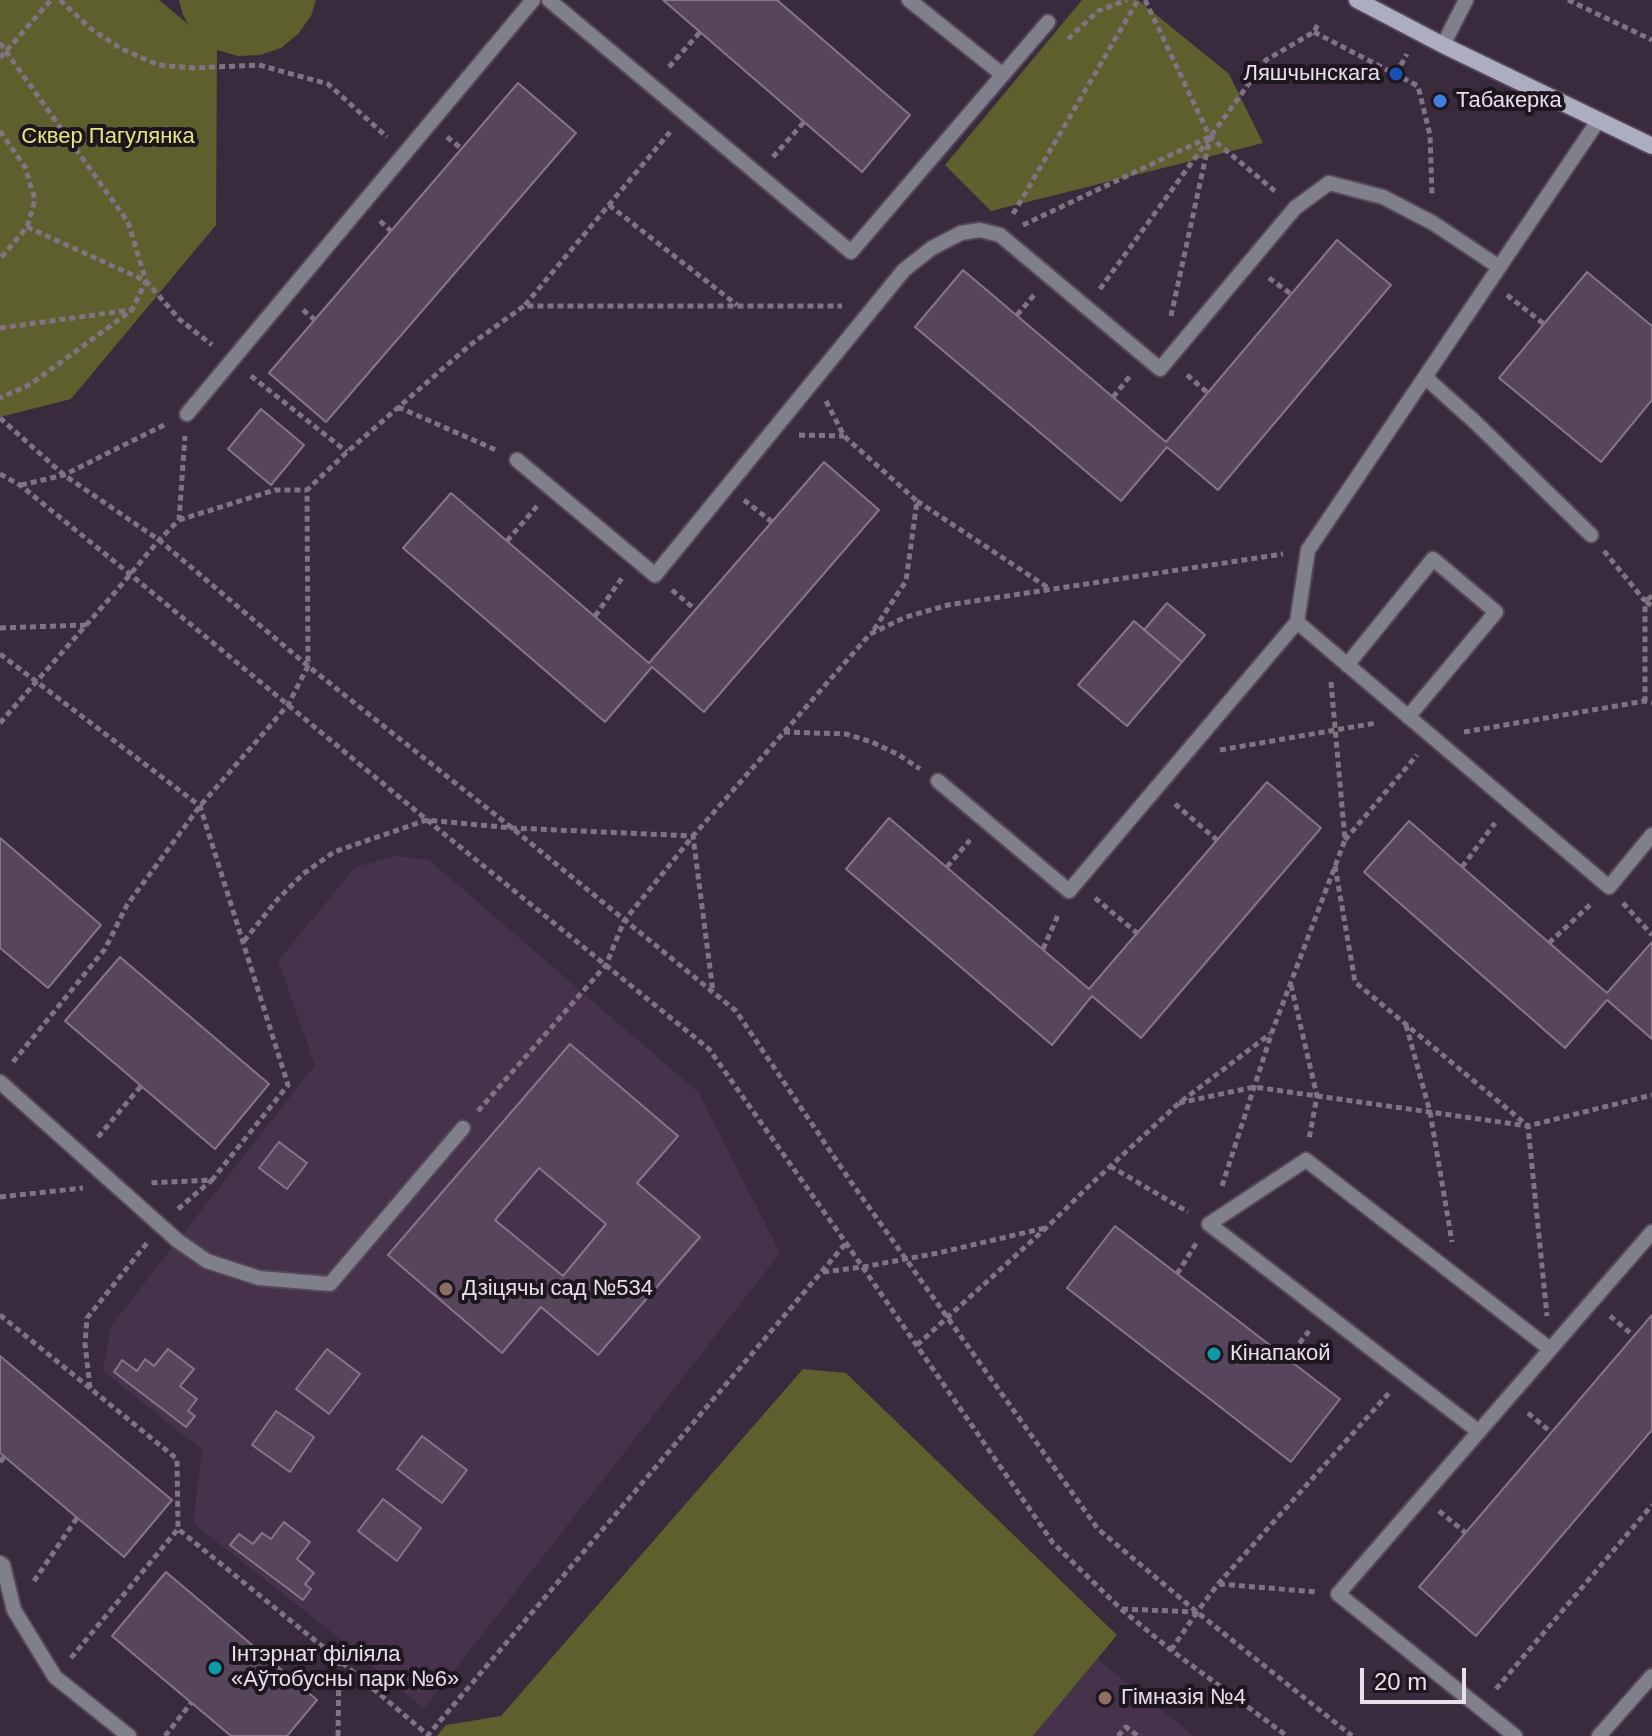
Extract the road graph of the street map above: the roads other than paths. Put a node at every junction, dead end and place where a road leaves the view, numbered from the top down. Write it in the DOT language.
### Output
graph roads {
  1 [pos="533,0"];
  2 [pos="549,0"];
  3 [pos="909,0"];
  4 [pos="1357,0"];
  5 [pos="1466,0"];
  6 [pos="1048,22"];
  7 [pos="1443,45"];
  8 [pos="1003,75"];
  9 [pos="1598,121"];
  10 [pos="1652,146"];
  11 [pos="1499,267"];
  12 [pos="1425,377"];
  13 [pos="187,414"];
  14 [pos="517,460"];
  15 [pos="1591,535"];
  16 [pos="1297,622"];
  17 [pos="1347,665"];
  18 [pos="1408,717"];
  19 [pos="938,781"];
  20 [pos="1652,835"];
  21 [pos="0,1082"];
  22 [pos="463,1128"];
  23 [pos="1652,1232"];
  24 [pos="1550,1349"];
  25 [pos="1478,1431"];
  26 [pos="0,1563"];
  27 [pos="1652,1676"];
  28 [pos="129,1736"];
  29 [pos="1515,1736"];
  30 [pos="1599,1736"];
  1 -- 13 [label="lane"];
  2 -- 8 [label="lane"];
  3 -- 8 [label="lane"];
  4 -- 7 [label="main road"];
  5 -- 7 [label="lane"];
  6 -- 8 [label="lane"];
  7 -- 9 [label="main road"];
  9 -- 10 [label="main road"];
  9 -- 11 [label="lane"];
  11 -- 12 [label="lane"];
  11 -- 14 [label="lane"];
  12 -- 15 [label="lane"];
  12 -- 16 [label="lane"];
  16 -- 17 [label="lane"];
  16 -- 19 [label="lane"];
  17 -- 18 [label="lane"];
  17 -- 18 [label="lane"];
  18 -- 20 [label="lane"];
  21 -- 22 [label="lane"];
  23 -- 24 [label="lane"];
  24 -- 25 [label="lane"];
  24 -- 25 [label="lane"];
  25 -- 29 [label="lane"];
  26 -- 28 [label="lane"];
  27 -- 30 [label="lane"];
}
